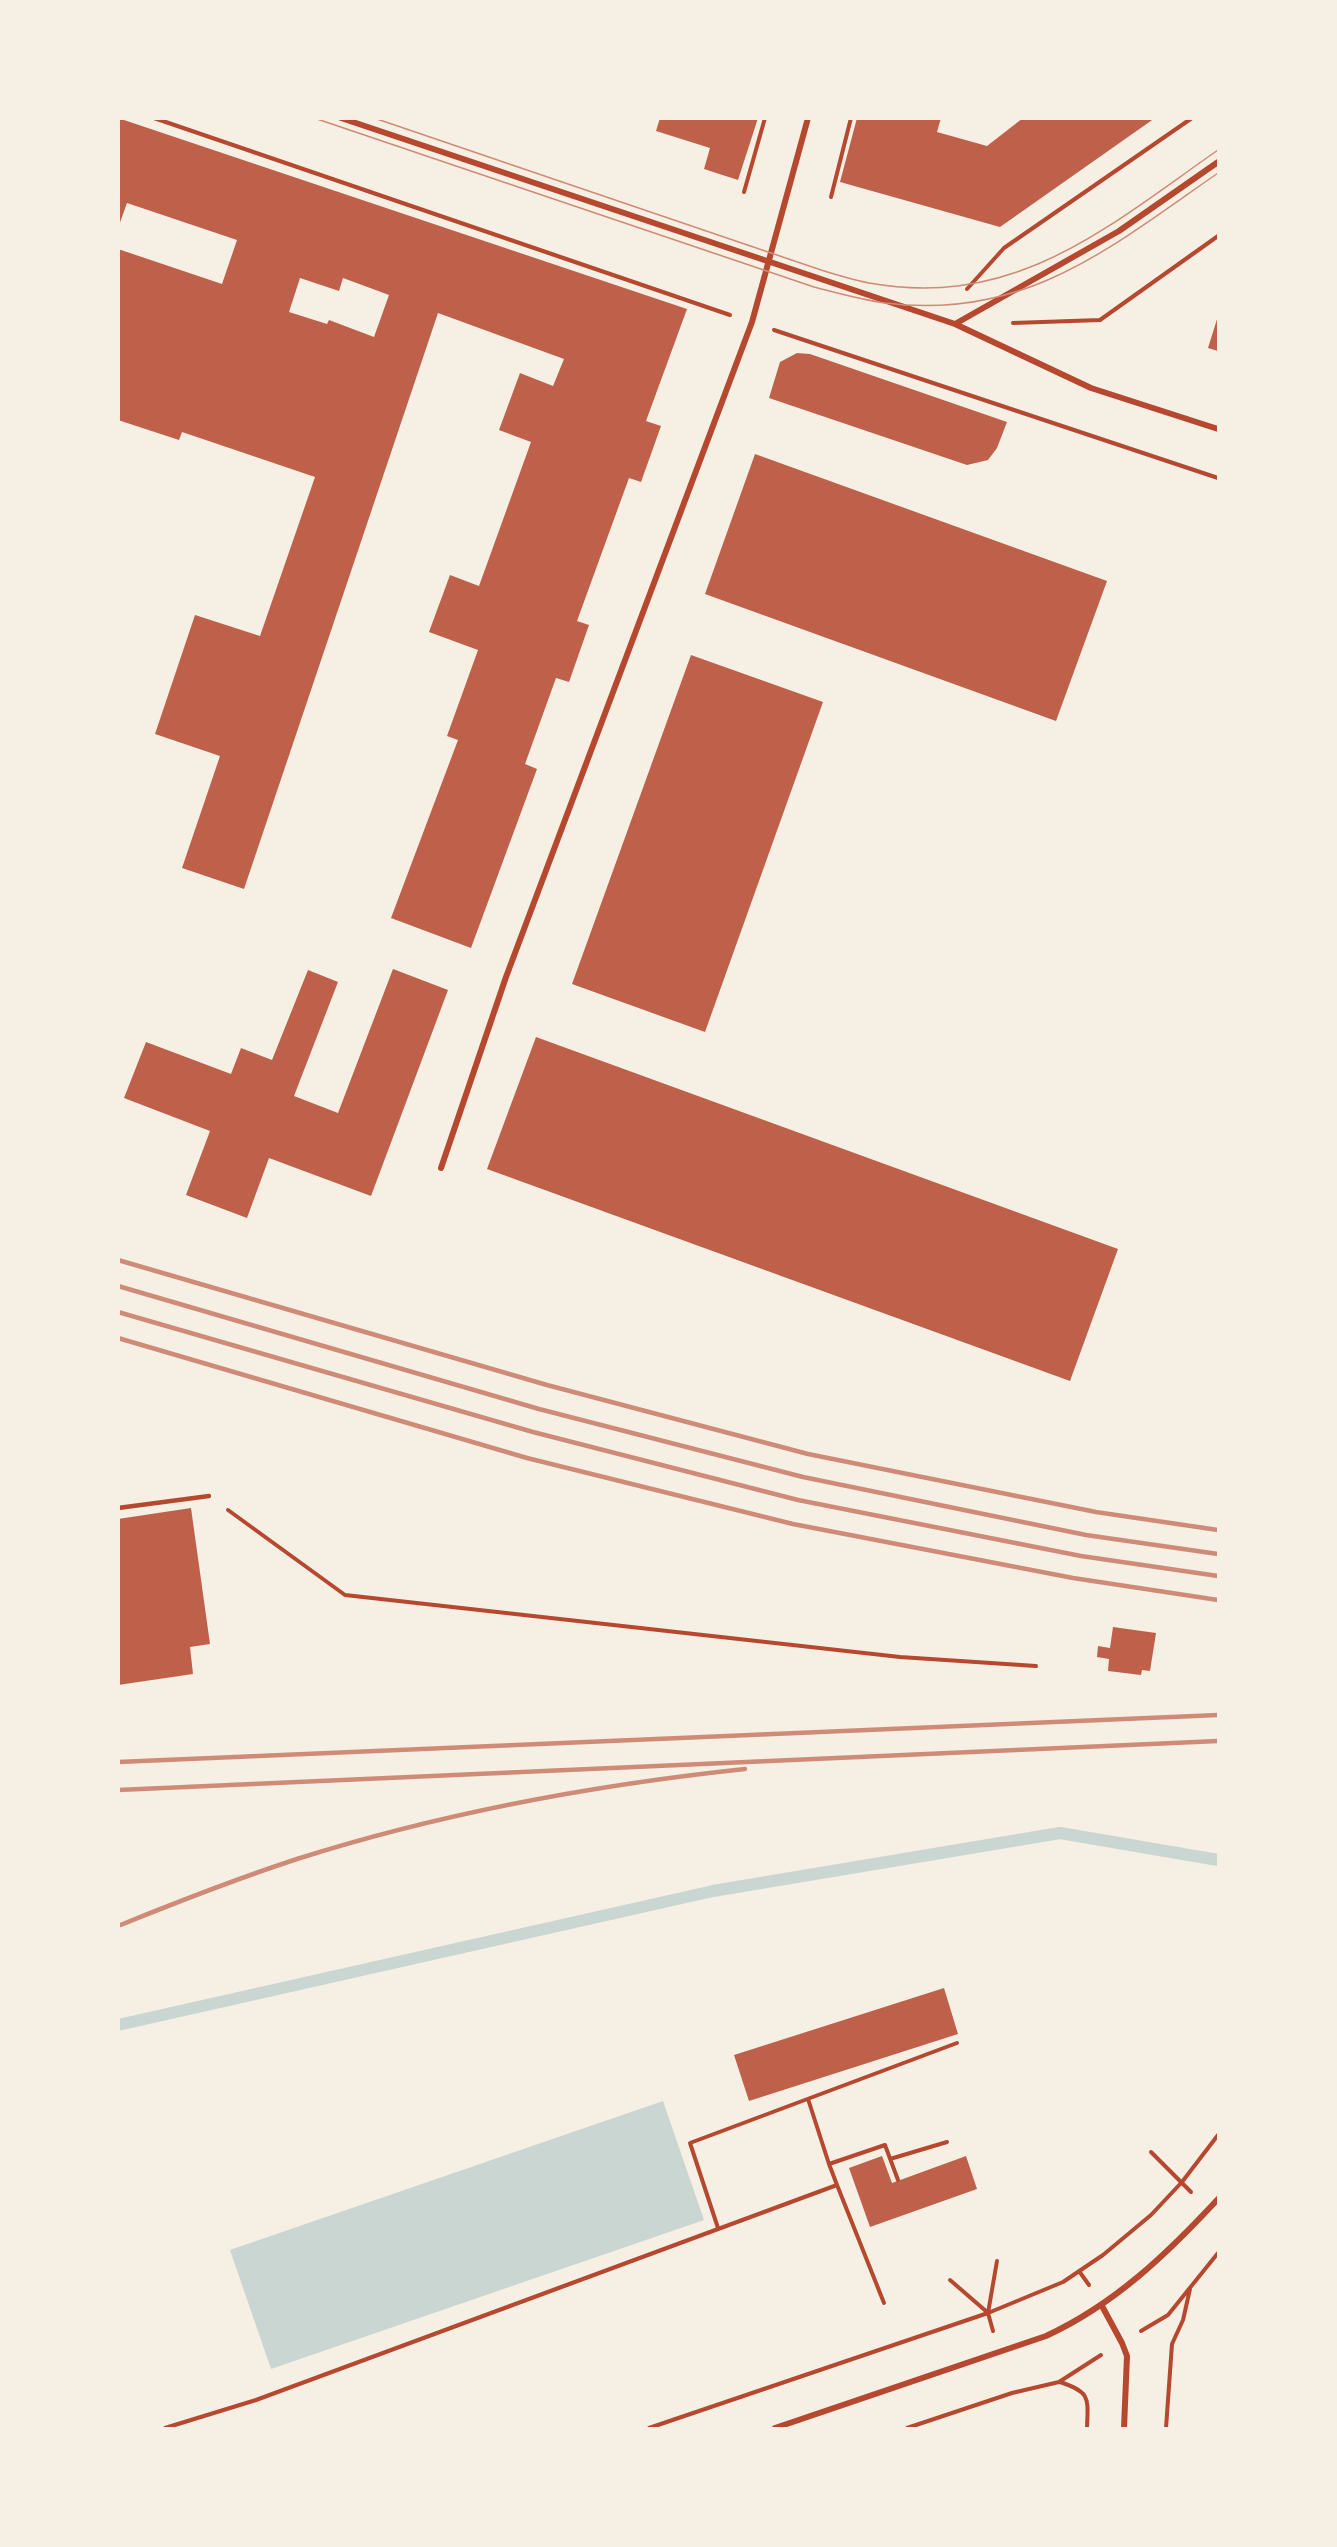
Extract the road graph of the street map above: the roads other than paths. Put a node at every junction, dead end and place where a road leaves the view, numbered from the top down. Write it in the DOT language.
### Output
graph roads {
  1 [pos="340,118"];
  2 [pos="808,118"];
  3 [pos="1218,162"];
  4 [pos="768,263"];
  5 [pos="956,324"];
  6 [pos="1218,429"];
  7 [pos="441,1168"];
  8 [pos="209,1496"];
  9 [pos="118,1508"];
  10 [pos="1218,2199"];
  11 [pos="1102,2306"];
  12 [pos="775,2428"];
  13 [pos="1124,2428"];
  1 -- 4 [label="street"];
  2 -- 4 [label="street"];
  3 -- 5 [label="street"];
  4 -- 5 [label="street"];
  4 -- 7 [label="street"];
  5 -- 6 [label="street"];
  8 -- 9 [label="lane"];
  10 -- 11 [label="street"];
  11 -- 12 [label="street"];
  11 -- 13 [label="street"];
}
